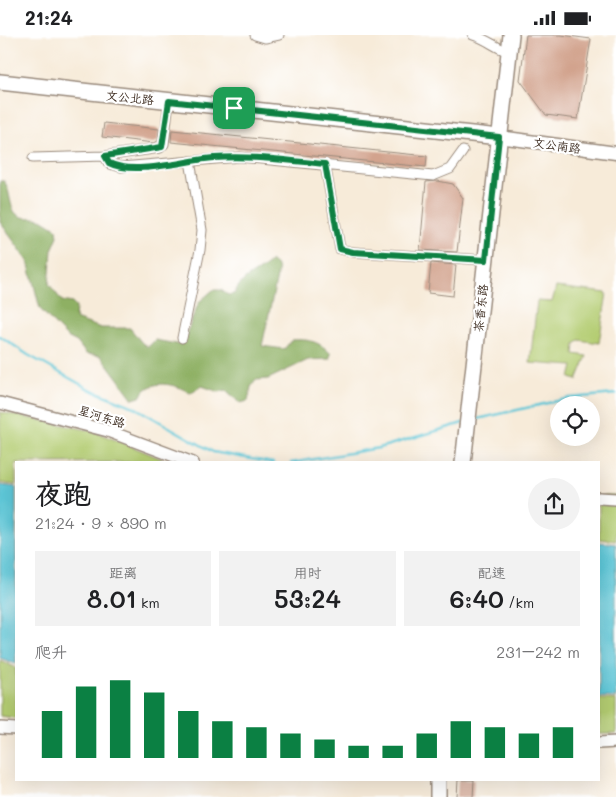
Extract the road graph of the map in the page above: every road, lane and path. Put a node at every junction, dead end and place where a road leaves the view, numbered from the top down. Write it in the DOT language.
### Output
graph roads {
  1 [pos="255,35"];
  2 [pos="279,35"];
  3 [pos="474,35"];
  4 [pos="512,35"];
  5 [pos="509,52"];
  6 [pos="0,82"];
  7 [pos="169,101"];
  8 [pos="499,137"];
  9 [pos="463,151"];
  10 [pos="616,153"];
  11 [pos="105,156"];
  12 [pos="33,158"];
  13 [pos="190,161"];
  14 [pos="325,164"];
  15 [pos="486,260"];
  16 [pos="182,338"];
  17 [pos="0,403"];
  18 [pos="188,461"];
  19 [pos="463,461"];
  20 [pos="600,498"];
  21 [pos="616,499"];
  22 [pos="0,728"];
  23 [pos="15,729"];
  24 [pos="616,742"];
  25 [pos="600,743"];
  26 [pos="438,781"];
  27 [pos="438,797"];
  1 -- 2 [label="street"];
  3 -- 5 [label="street"];
  4 -- 5 [label="main road, 茶香东路"];
  5 -- 8 [label="main road, 茶香东路"];
  6 -- 7 [label="main road, 文公北路"];
  7 -- 8 [label="main road, 文公北路"];
  7 -- 11 [label="street"];
  8 -- 10 [label="main road, 文公南路"];
  8 -- 15 [label="main road, 茶香东路"];
  9 -- 14 [label="street"];
  11 -- 12 [label="street"];
  11 -- 13 [label="street"];
  13 -- 14 [label="street"];
  13 -- 16 [label="street"];
  14 -- 15 [label="street"];
  15 -- 19 [label="main road, 茶香东路"];
  17 -- 18 [label="street, 星河东路"];
  20 -- 21 [label="street"];
  22 -- 23 [label="street"];
  24 -- 25 [label="street"];
  26 -- 27 [label="main road"];
}
